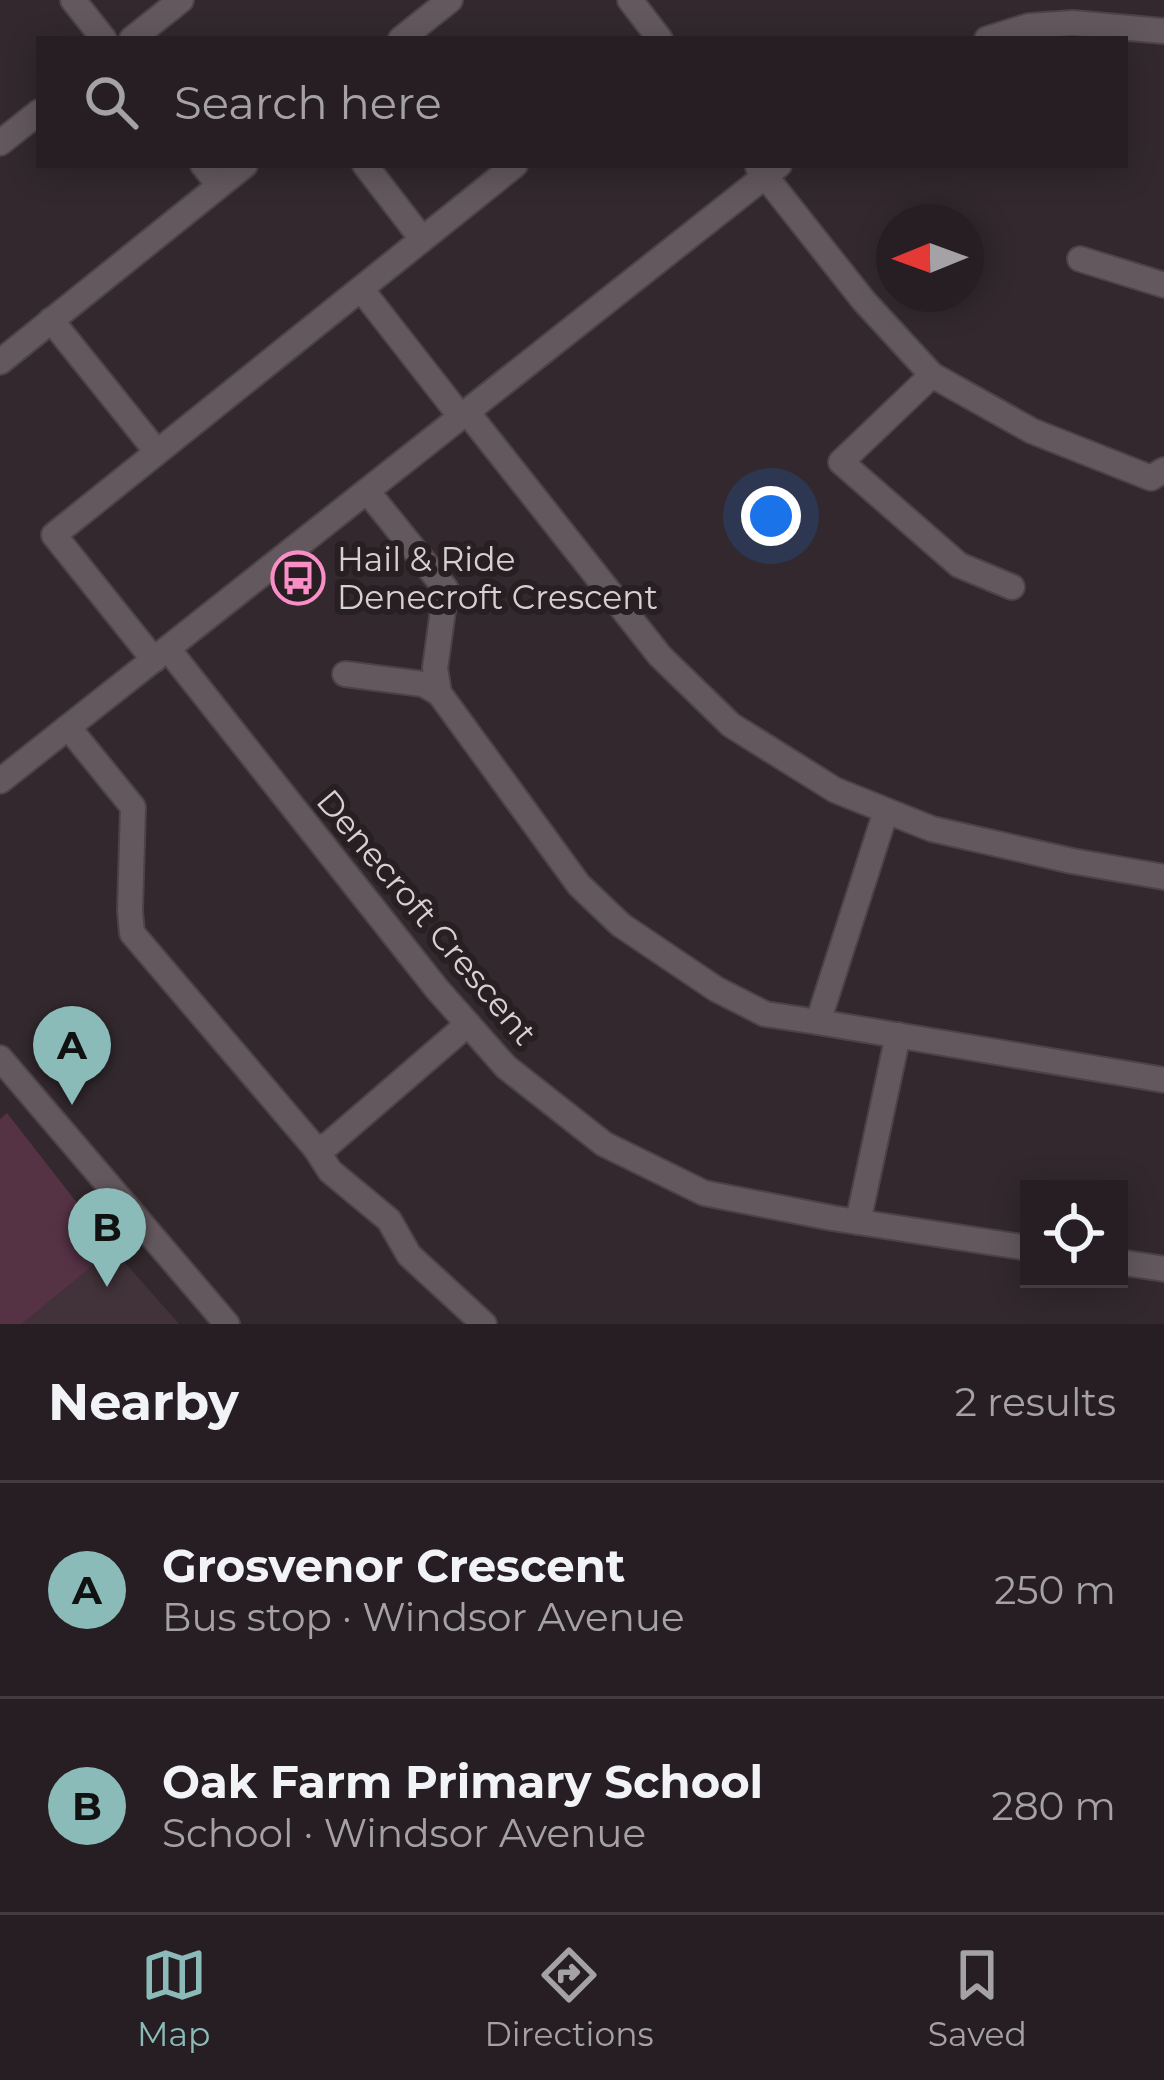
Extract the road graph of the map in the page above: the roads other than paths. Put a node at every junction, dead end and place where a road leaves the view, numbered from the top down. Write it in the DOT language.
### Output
graph roads {
  1 [pos="73,0"];
  2 [pos="181,0"];
  3 [pos="450,0"];
  4 [pos="630,0"];
  5 [pos="1164,31"];
  6 [pos="102,36"];
  7 [pos="136,36"];
  8 [pos="405,36"];
  9 [pos="658,36"];
  10 [pos="997,36"];
  11 [pos="36,114"];
  12 [pos="0,143"];
  13 [pos="367,168"];
  14 [pos="511,168"];
  15 [pos="767,169"];
  16 [pos="211,175"];
  17 [pos="422,239"];
  18 [pos="1080,259"];
  19 [pos="1164,285"];
  20 [pos="361,289"];
  21 [pos="51,320"];
  22 [pos="0,362"];
  23 [pos="932,375"];
  24 [pos="464,414"];
  25 [pos="157,452"];
  26 [pos="1164,470"];
  27 [pos="368,490"];
  28 [pos="1012,587"];
  29 [pos="161,654"];
  30 [pos="345,674"];
  31 [pos="439,693"];
  32 [pos="68,728"];
  33 [pos="0,781"];
  34 [pos="886,811"];
  35 [pos="1164,877"];
  36 [pos="818,1022"];
  37 [pos="468,1024"];
  38 [pos="898,1036"];
  39 [pos="0,1058"];
  40 [pos="1164,1080"];
  41 [pos="316,1149"];
  42 [pos="858,1222"];
  43 [pos="1020,1248"];
  44 [pos="1128,1263"];
  45 [pos="1164,1269"];
  46 [pos="226,1324"];
  47 [pos="484,1324"];
  1 -- 6 [label="street"];
  2 -- 7 [label="street"];
  3 -- 8 [label="street"];
  4 -- 9 [label="street"];
  5 -- 10 [label="street"];
  11 -- 12 [label="street"];
  13 -- 17 [label="street"];
  14 -- 17 [label="street"];
  15 -- 23 [label="street"];
  15 -- 24 [label="street"];
  16 -- 21 [label="street"];
  17 -- 20 [label="street"];
  18 -- 19 [label="street"];
  20 -- 24 [label="street"];
  20 -- 25 [label="street"];
  21 -- 22 [label="street"];
  21 -- 25 [label="street"];
  23 -- 26 [label="street"];
  23 -- 28 [label="street"];
  24 -- 27 [label="street"];
  24 -- 34 [label="street"];
  25 -- 29 [label="street, Denecroft Crescent"];
  27 -- 29 [label="street"];
  27 -- 31 [label="street"];
  29 -- 32 [label="street"];
  29 -- 37 [label="street, Denecroft Crescent"];
  30 -- 31 [label="street"];
  31 -- 36 [label="street"];
  32 -- 33 [label="street"];
  32 -- 41 [label="street"];
  34 -- 35 [label="street"];
  34 -- 36 [label="street"];
  36 -- 38 [label="street"];
  37 -- 41 [label="street"];
  37 -- 42 [label="street, Denecroft Crescent"];
  38 -- 40 [label="street"];
  38 -- 42 [label="street"];
  39 -- 46 [label="street"];
  41 -- 47 [label="street"];
  42 -- 43 [label="street, Denecroft Crescent"];
  44 -- 45 [label="street"];
}
